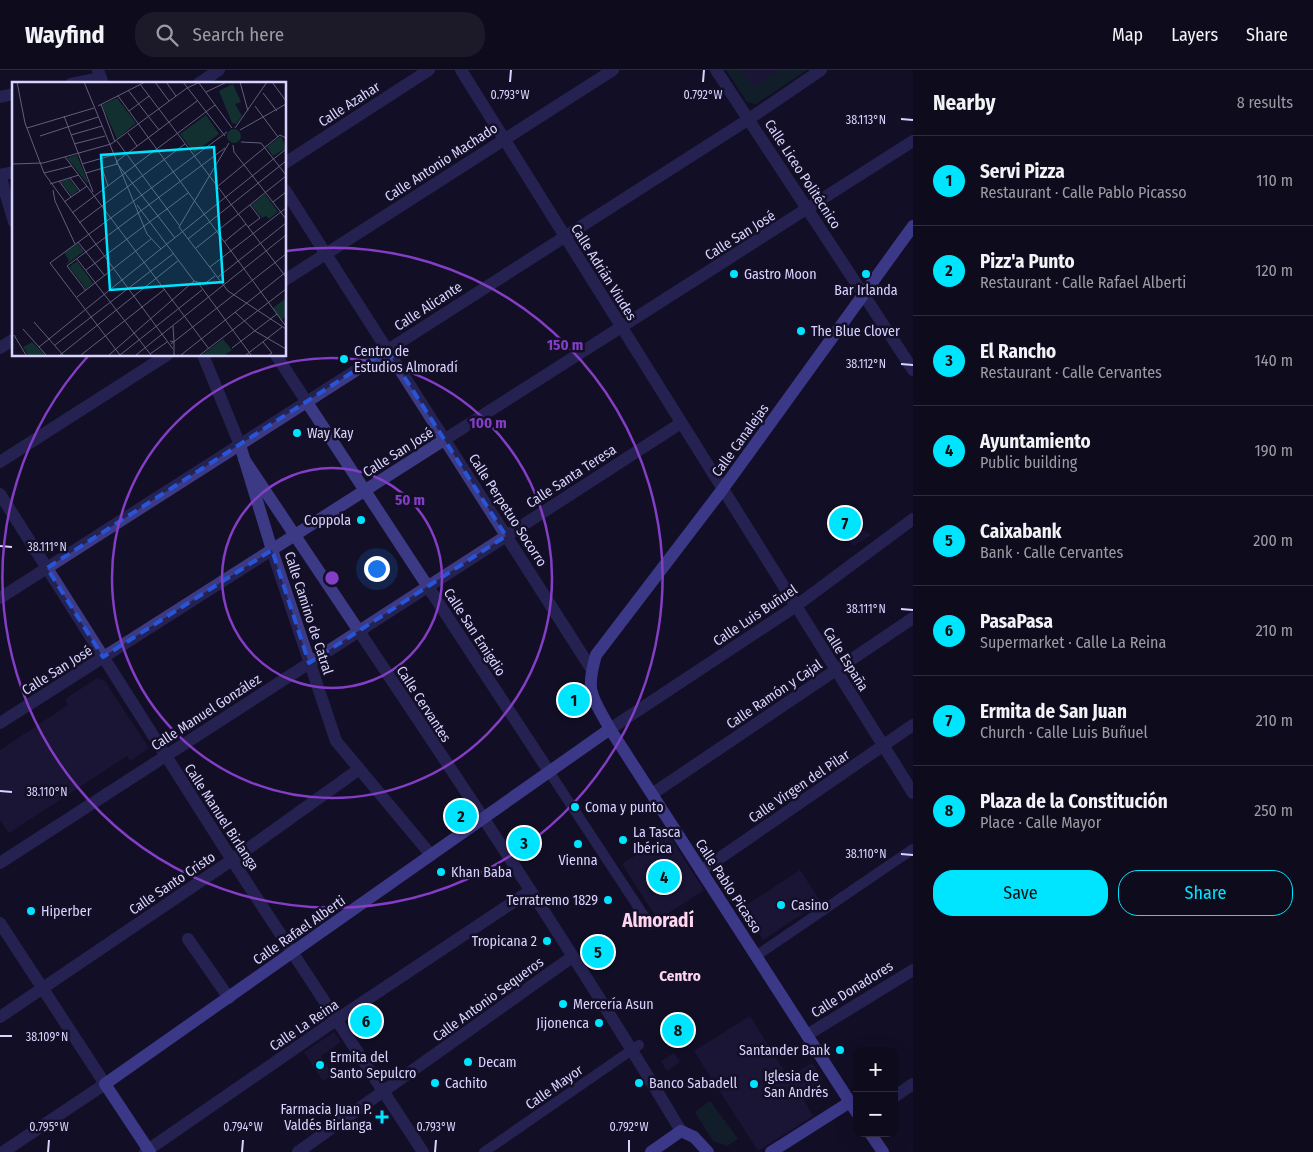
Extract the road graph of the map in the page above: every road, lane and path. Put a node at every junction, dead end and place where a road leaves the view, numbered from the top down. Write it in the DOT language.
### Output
graph roads {
  1 [pos="429,70"];
  2 [pos="461,70"];
  3 [pos="612,70"];
  4 [pos="716,70"];
  5 [pos="821,70"];
  6 [pos="214,75"];
  7 [pos="101,77"];
  8 [pos="80,82"];
  9 [pos="202,82"];
  10 [pos="749,119"];
  11 [pos="504,139"];
  12 [pos="913,140"];
  13 [pos="286,162"];
  14 [pos="0,175"];
  15 [pos="286,192"];
  16 [pos="808,209"];
  17 [pos="12,215"];
  18 [pos="913,226"];
  19 [pos="565,237"];
  20 [pos="326,254"];
  21 [pos="286,279"];
  22 [pos="864,295"];
  23 [pos="622,328"];
  24 [pos="12,340"];
  25 [pos="0,348"];
  26 [pos="388,350"];
  27 [pos="165,356"];
  28 [pos="203,356"];
  29 [pos="277,356"];
  30 [pos="913,370"];
  31 [pos="306,402"];
  32 [pos="681,423"];
  33 [pos="445,440"];
  34 [pos="240,445"];
  35 [pos="244,459"];
  36 [pos="0,462"];
  37 [pos="722,490"];
  38 [pos="365,491"];
  39 [pos="0,494"];
  40 [pos="913,519"];
  41 [pos="295,536"];
  42 [pos="506,536"];
  43 [pos="272,550"];
  44 [pos="47,568"];
  45 [pos="428,586"];
  46 [pos="0,598"];
  47 [pos="796,606"];
  48 [pos="913,618"];
  49 [pos="358,631"];
  50 [pos="104,658"];
  51 [pos="309,663"];
  52 [pos="592,670"];
  53 [pos="836,671"];
  54 [pos="0,723"];
  55 [pos="913,726"];
  56 [pos="610,729"];
  57 [pos="884,746"];
  58 [pos="166,756"];
  59 [pos="358,770"];
  60 [pos="550,773"];
  61 [pos="913,793"];
  62 [pos="652,794"];
  63 [pos="482,819"];
  64 [pos="913,848"];
  65 [pos="431,855"];
  66 [pos="232,860"];
  67 [pos="0,863"];
  68 [pos="701,871"];
  69 [pos="530,891"];
  70 [pos="0,922"];
  71 [pos="650,925"];
  72 [pos="188,939"];
  73 [pos="293,954"];
  74 [pos="756,956"];
  75 [pos="575,962"];
  76 [pos="913,970"];
  77 [pos="43,988"];
  78 [pos="230,998"];
  79 [pos="0,1017"];
  80 [pos="336,1020"];
  81 [pos="807,1035"];
  82 [pos="636,1047"];
  83 [pos="105,1084"];
  84 [pos="913,1084"];
  85 [pos="383,1093"];
  86 [pos="898,1094"];
  87 [pos="850,1102"];
  88 [pos="853,1107"];
  89 [pos="682,1131"];
  90 [pos="873,1137"];
  91 [pos="148,1151"];
  92 [pos="3,1152"];
  93 [pos="298,1152"];
  94 [pos="423,1152"];
  95 [pos="484,1152"];
  96 [pos="651,1152"];
  97 [pos="708,1152"];
  98 [pos="770,1152"];
  99 [pos="883,1152"];
  1 -- 13 [label="street, Calle Azahar"];
  2 -- 11 [label="street, Calle Adrián Viudes"];
  3 -- 11 [label="street, Calle Antonio Machado"];
  4 -- 10 [label="street, Calle Liceo Politécnico"];
  5 -- 10 [label="street, Calle Alicante"];
  6 -- 9 [label="street"];
  7 -- 8 [label="street"];
  10 -- 16 [label="street, Calle Liceo Politécnico"];
  10 -- 19 [label="street, Calle Alicante"];
  11 -- 19 [label="street, Calle Adrián Viudes"];
  11 -- 20 [label="street, Calle Antonio Machado"];
  12 -- 16 [label="street, Calle San José"];
  14 -- 17 [label="street"];
  15 -- 20 [label="street, Calle Perpetuo Socorro"];
  16 -- 22 [label="street, Calle Liceo Politécnico"];
  16 -- 23 [label="street, Calle San José"];
  18 -- 22 [label="main road, Calle Canalejas"];
  19 -- 23 [label="street, Calle Adrián Viudes"];
  19 -- 26 [label="street, Calle Alicante"];
  20 -- 21 [label="street, Calle Antonio Machado"];
  20 -- 26 [label="street, Calle Perpetuo Socorro"];
  22 -- 30 [label="street, Calle Liceo Politécnico"];
  22 -- 37 [label="main road, Calle Canalejas"];
  23 -- 32 [label="street, Calle Adrián Viudes"];
  23 -- 33 [label="street, Calle San José"];
  24 -- 25 [label="street"];
  26 -- 31 [label="street, Calle Alicante"];
  26 -- 33 [label="street, Calle Perpetuo Socorro"];
  27 -- 36 [label="street"];
  28 -- 34 [label="street, Calle Camino de Catral"];
  29 -- 31 [label="street, Calle San Emigdio"];
  31 -- 34 [label="street, Calle Alicante"];
  31 -- 38 [label="street, Calle San Emigdio"];
  32 -- 37 [label="street, Calle Adrián Viudes"];
  32 -- 42 [label="street, Calle Santa Teresa"];
  33 -- 38 [label="street, Calle San José"];
  33 -- 42 [label="street, Calle Perpetuo Socorro"];
  34 -- 35 [label="street, Calle Camino de Catral"];
  34 -- 44 [label="street, Calle Alicante"];
  35 -- 41 [label="street, Calle Cervantes"];
  35 -- 43 [label="street, Calle Camino de Catral"];
  37 -- 47 [label="street, Calle España"];
  37 -- 52 [label="main road, Calle Canalejas"];
  38 -- 41 [label="street, Calle San José"];
  38 -- 45 [label="street, Calle San Emigdio"];
  39 -- 44 [label="street, Calle Manuel Birlanga"];
  40 -- 47 [label="street, Calle Luis Buñuel"];
  41 -- 43 [label="street, Calle San José"];
  41 -- 49 [label="street, Calle Cervantes"];
  42 -- 45 [label="street, Calle Santa Teresa"];
  42 -- 52 [label="street, Calle Perpetuo Socorro"];
  43 -- 50 [label="street, Calle San José"];
  43 -- 51 [label="street, Calle Camino de Catral"];
  44 -- 46 [label="street, Calle Alicante"];
  44 -- 50 [label="street, Calle Manuel Birlanga"];
  45 -- 49 [label="street, Calle Manuel González"];
  45 -- 60 [label="street, Calle San Emigdio"];
  47 -- 53 [label="street, Calle España"];
  47 -- 56 [label="street, Calle Luis Buñuel"];
  48 -- 53 [label="street, Calle Ramón y Cajal"];
  49 -- 51 [label="street, Calle Manuel González"];
  49 -- 63 [label="street, Calle Cervantes"];
  50 -- 54 [label="street, Calle San José"];
  50 -- 58 [label="street, Calle Manuel Birlanga"];
  51 -- 58 [label="street, Calle Manuel González"];
  51 -- 59 [label="street, Calle Camino de Catral"];
  52 -- 56 [label="main road, Calle Pablo Picasso"];
  53 -- 57 [label="street, Calle España"];
  53 -- 62 [label="street, Calle Ramón y Cajal"];
  55 -- 57 [label="street, Calle Virgen del Pilar"];
  56 -- 60 [label="main road, Calle Rafael Alberti"];
  56 -- 62 [label="main road, Calle Pablo Picasso"];
  57 -- 61 [label="street, Calle España"];
  57 -- 68 [label="street, Calle Virgen del Pilar"];
  58 -- 66 [label="street, Calle Manuel Birlanga"];
  58 -- 67 [label="street, Calle Manuel González"];
  59 -- 65 [label="street, Calle Camino de Catral"];
  59 -- 66 [label="street, Calle Santo Cristo"];
  60 -- 63 [label="main road, Calle Rafael Alberti"];
  60 -- 71 [label="street, Calle San Emigdio"];
  62 -- 68 [label="main road, Calle Pablo Picasso"];
  63 -- 65 [label="main road, Calle Rafael Alberti"];
  63 -- 69 [label="street, Calle Cervantes"];
  64 -- 74 [label="street"];
  65 -- 73 [label="main road, Calle Rafael Alberti"];
  66 -- 73 [label="street, Calle Manuel Birlanga"];
  66 -- 77 [label="street, Calle Santo Cristo"];
  68 -- 74 [label="main road, Calle Pablo Picasso"];
  69 -- 75 [label="street, Calle Cervantes"];
  69 -- 80 [label="street, Calle La Reina"];
  70 -- 77 [label="street"];
  72 -- 78 [label="street"];
  73 -- 78 [label="main road, Calle Rafael Alberti"];
  73 -- 80 [label="street, Calle Manuel Birlanga"];
  74 -- 81 [label="main road, Calle Pablo Picasso"];
  75 -- 82 [label="street, Calle Cervantes"];
  75 -- 85 [label="street, Calle Antonio Sequeros"];
  76 -- 81 [label="street, Calle Donadores"];
  77 -- 79 [label="street, Calle Santo Cristo"];
  77 -- 83 [label="street"];
  78 -- 83 [label="main road, Calle Rafael Alberti"];
  80 -- 85 [label="street, Calle Manuel Birlanga"];
  80 -- 91 [label="street, Calle La Reina"];
  81 -- 87 [label="main road, Calle Pablo Picasso"];
  82 -- 89 [label="street, Calle Cervantes"];
  82 -- 95 [label="street, Calle Mayor"];
  83 -- 91 [label="main road"];
  83 -- 92 [label="street, Calle Rafael Alberti"];
  84 -- 86 [label="street"];
  85 -- 93 [label="street, Calle Antonio Sequeros"];
  85 -- 94 [label="street, Calle Manuel Birlanga"];
  87 -- 88 [label="main road, Calle Pablo Picasso"];
  87 -- 98 [label="main road"];
  89 -- 96 [label="main road"];
  89 -- 97 [label="main road"];
  90 -- 99 [label="main road"];
}
